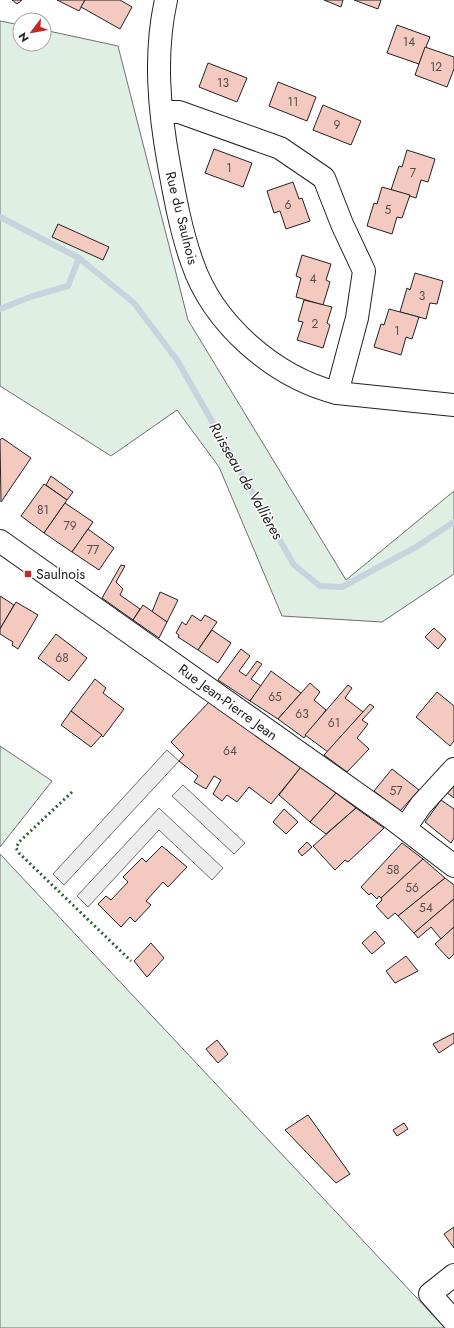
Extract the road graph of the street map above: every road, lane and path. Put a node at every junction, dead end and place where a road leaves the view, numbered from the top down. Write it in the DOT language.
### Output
graph roads {
  1 [pos="166,0"];
  2 [pos="162,112"];
  3 [pos="337,393"];
  4 [pos="454,405"];
  5 [pos="0,541"];
  6 [pos="454,769"];
  7 [pos="405,828"];
  8 [pos="454,866"];
  9 [pos="454,1275"];
  10 [pos="454,1321"];
  1 -- 2 [label="street, Rue du Saulnois"];
  2 -- 3 [label="street, Rue du Saulnois"];
  2 -- 3 [label="street"];
  3 -- 4 [label="street, Rue du Saulnois"];
  5 -- 7 [label="street, Rue Jean-Pierre Jean"];
  6 -- 7 [label="street"];
  7 -- 8 [label="street, Rue Jean-Pierre Jean"];
  9 -- 10 [label="street"];
}
